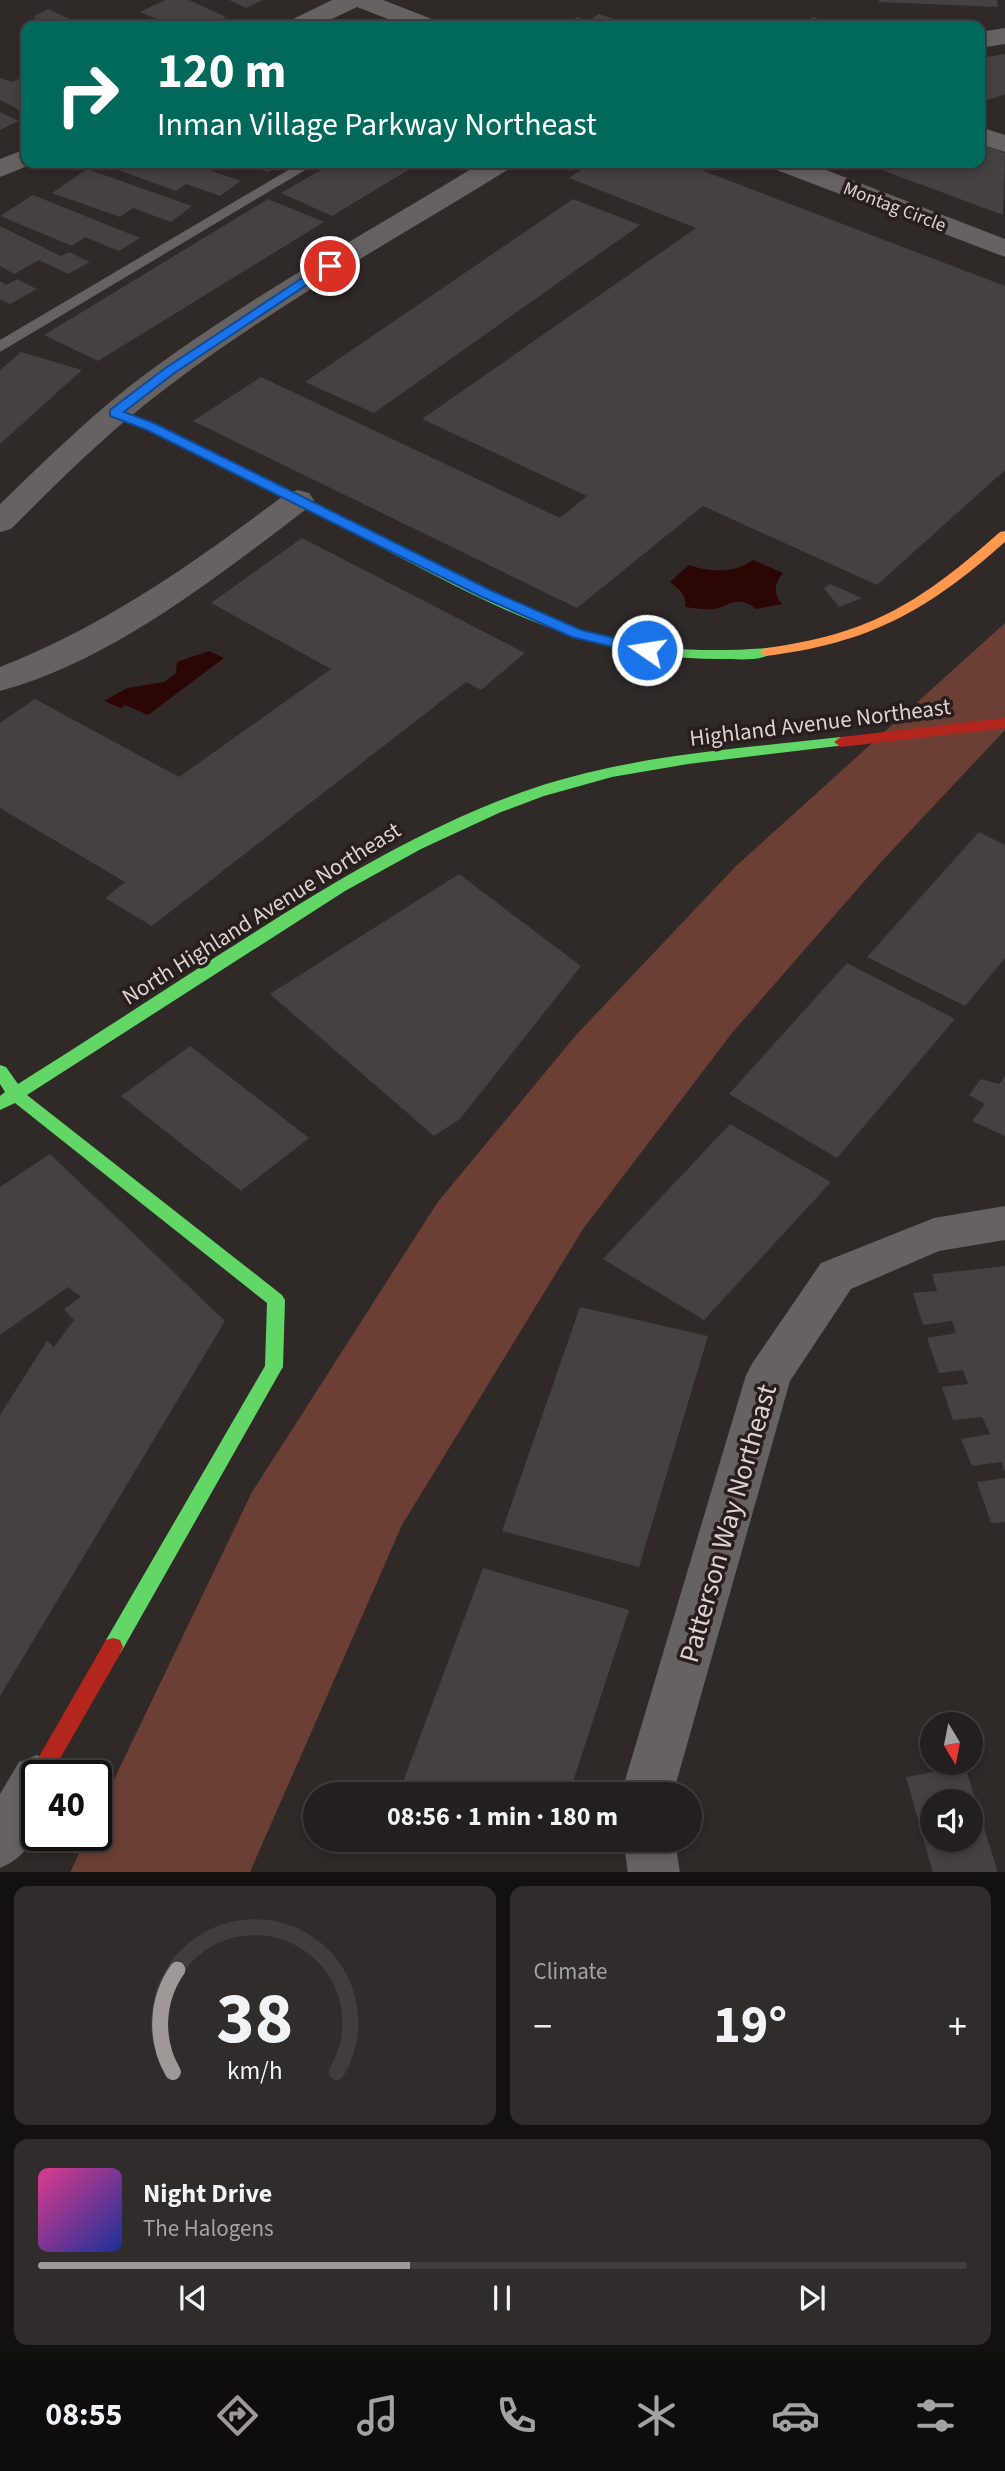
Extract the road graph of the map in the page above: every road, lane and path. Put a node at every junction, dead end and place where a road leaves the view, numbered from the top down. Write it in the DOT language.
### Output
graph roads {
  1 [pos="352,0"];
  2 [pos="361,0"];
  3 [pos="308,21"];
  4 [pos="415,21"];
  5 [pos="1005,36"];
  6 [pos="985,39"];
  7 [pos="985,137"];
  8 [pos="1005,144"];
  9 [pos="21,159"];
  10 [pos="302,168"];
  11 [pos="491,168"];
  12 [pos="797,168"];
  13 [pos="0,169"];
  14 [pos="1005,249"];
  15 [pos="0,347"];
  16 [pos="115,413"];
  17 [pos="298,500"];
  18 [pos="0,522"];
  19 [pos="1005,535"];
  20 [pos="0,680"];
  21 [pos="1005,723"];
  22 [pos="641,766"];
  23 [pos="0,1071"];
  24 [pos="15,1094"];
  25 [pos="0,1104"];
  26 [pos="1005,1223"];
  27 [pos="48,1760"];
  28 [pos="650,1782"];
  29 [pos="21,1807"];
  30 [pos="0,1843"];
  31 [pos="651,1852"];
  32 [pos="654,1872"];
  1 -- 3 [label="street"];
  2 -- 4 [label="street"];
  5 -- 6 [label="street"];
  7 -- 8 [label="street"];
  9 -- 13 [label="street"];
  10 -- 15 [label="lane"];
  11 -- 16 [label="street"];
  12 -- 14 [label="street, Montag Circle"];
  16 -- 17 [label="street"];
  16 -- 18 [label="street"];
  17 -- 19 [label="street"];
  17 -- 20 [label="street"];
  21 -- 22 [label="street, Highland Avenue Northeast"];
  22 -- 24 [label="street, North Highland Avenue Northeast"];
  23 -- 24 [label="street"];
  24 -- 25 [label="street, North Highland Avenue Northeast"];
  24 -- 27 [label="street"];
  26 -- 28 [label="street, Patterson Way Northeast"];
  29 -- 30 [label="street"];
  31 -- 32 [label="street"];
}
